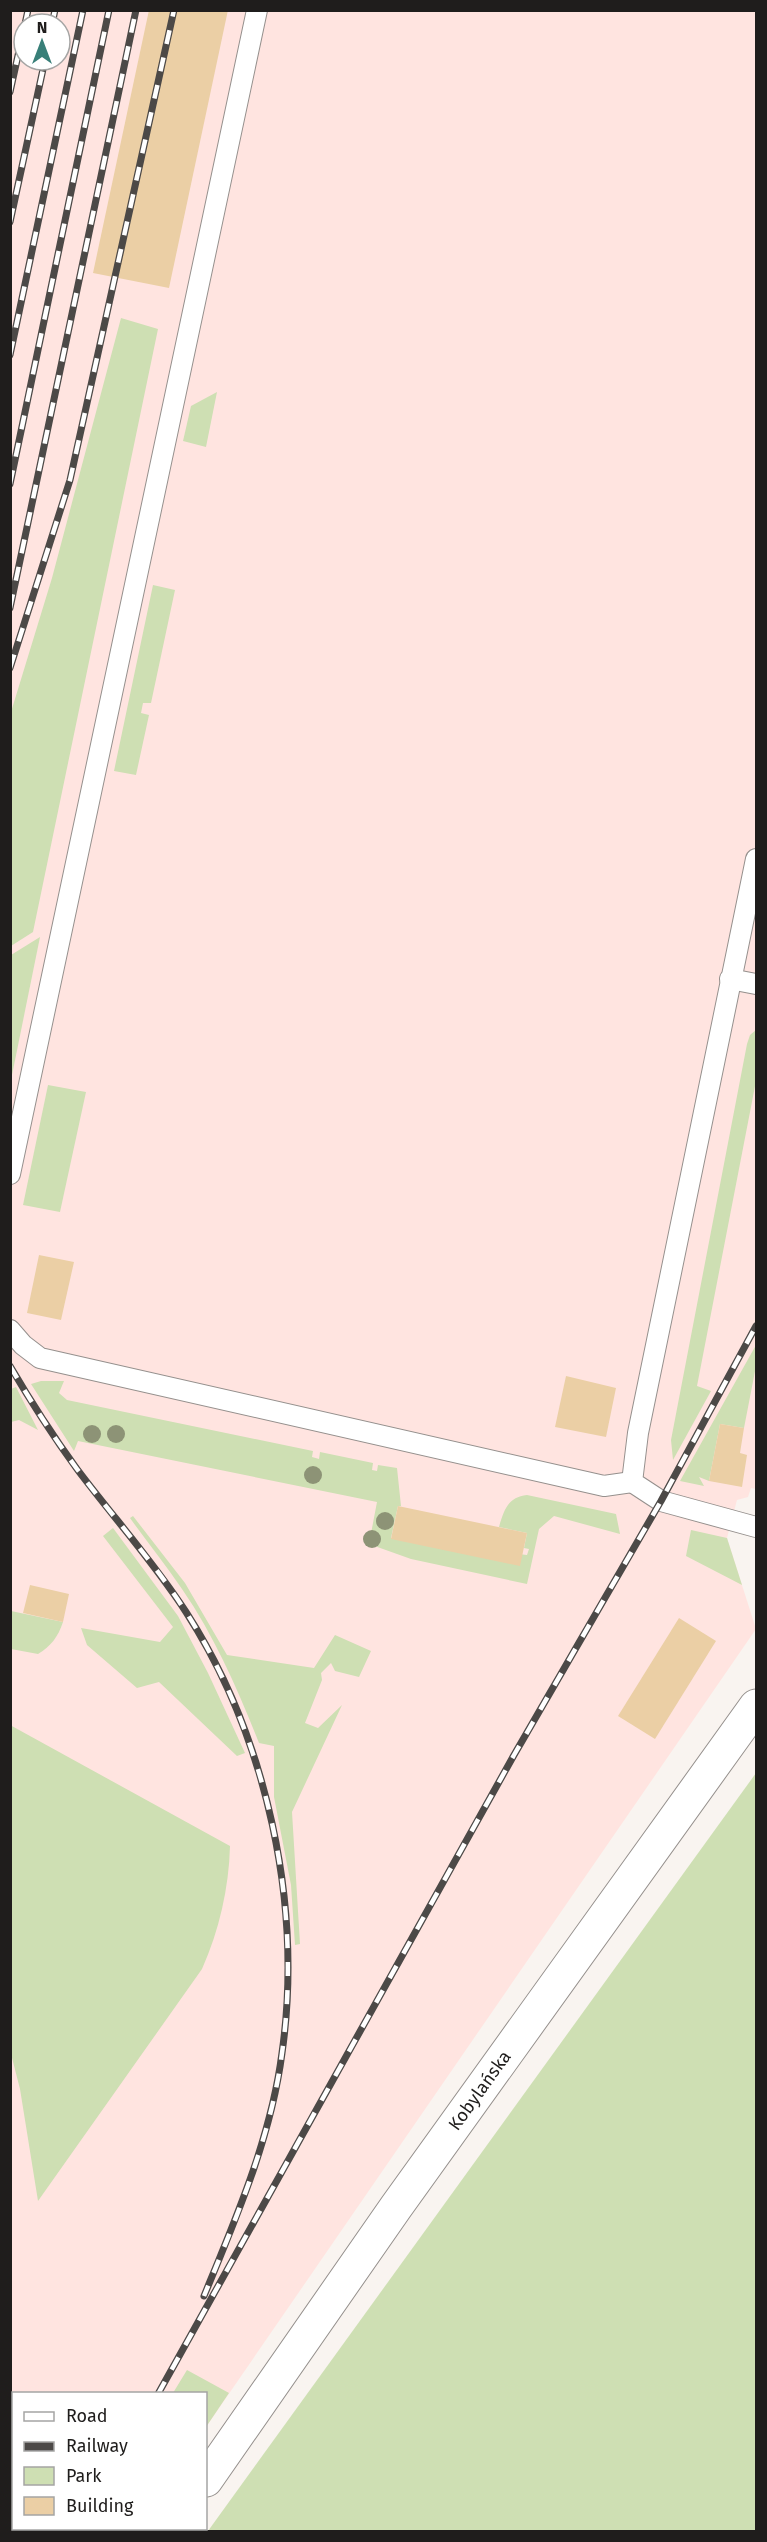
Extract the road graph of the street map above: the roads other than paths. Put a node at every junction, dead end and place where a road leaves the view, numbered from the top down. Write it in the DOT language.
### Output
graph roads {
  1 [pos="257,10"];
  2 [pos="756,859"];
  3 [pos="730,979"];
  4 [pos="756,984"];
  5 [pos="10,1174"];
  6 [pos="10,1330"];
  7 [pos="632,1482"];
  8 [pos="756,1527"];
  9 [pos="756,1706"];
  10 [pos="207,2479"];
  1 -- 5 [label="lane"];
  2 -- 3 [label="lane"];
  3 -- 4 [label="lane"];
  3 -- 7 [label="lane"];
  6 -- 7 [label="lane"];
  7 -- 8 [label="lane"];
  9 -- 10 [label="street, Kobylańska"];
}
